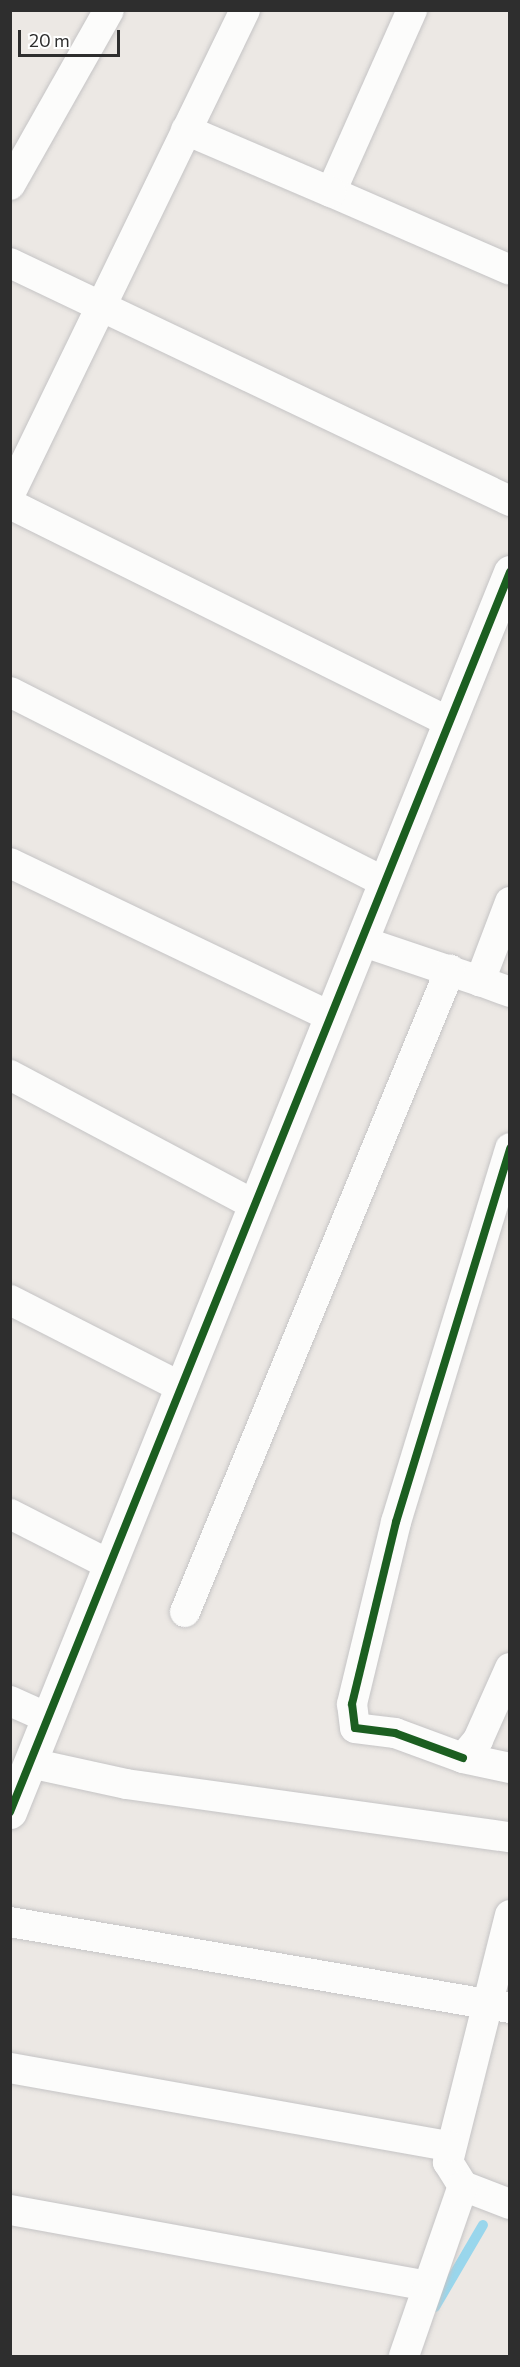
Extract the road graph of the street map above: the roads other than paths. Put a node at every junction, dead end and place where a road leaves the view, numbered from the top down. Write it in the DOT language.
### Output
graph roads {
  1 [pos="109,10"];
  2 [pos="245,10"];
  3 [pos="412,10"];
  4 [pos="186,130"];
  5 [pos="10,185"];
  6 [pos="331,192"];
  7 [pos="10,263"];
  8 [pos="509,268"];
  9 [pos="102,307"];
  10 [pos="10,494"];
  11 [pos="510,501"];
  12 [pos="10,504"];
  13 [pos="510,572"];
  14 [pos="10,692"];
  15 [pos="449,722"];
  16 [pos="10,863"];
  17 [pos="385,882"];
  18 [pos="510,902"];
  19 [pos="361,941"];
  20 [pos="450,970"];
  21 [pos="480,981"];
  22 [pos="510,992"];
  23 [pos="331,1017"];
  24 [pos="10,1074"];
  25 [pos="510,1148"];
  26 [pos="255,1204"];
  27 [pos="10,1300"];
  28 [pos="182,1387"];
  29 [pos="10,1514"];
  30 [pos="110,1565"];
  31 [pos="185,1612"];
  32 [pos="510,1668"];
  33 [pos="10,1701"];
  34 [pos="48,1718"];
  35 [pos="463,1758"];
  36 [pos="30,1763"];
  37 [pos="510,1768"];
  38 [pos="10,1812"];
  39 [pos="510,1836"];
  40 [pos="510,1916"];
  41 [pos="10,1922"];
  42 [pos="498,2005"];
  43 [pos="10,2068"];
  44 [pos="450,2146"];
  45 [pos="463,2186"];
  46 [pos="510,2204"];
  47 [pos="10,2210"];
  48 [pos="427,2286"];
  49 [pos="404,2356"];
  1 -- 5 [label="street"];
  2 -- 4 [label="street"];
  3 -- 6 [label="street"];
  4 -- 6 [label="street"];
  4 -- 9 [label="street"];
  6 -- 8 [label="street"];
  7 -- 9 [label="street"];
  9 -- 10 [label="street"];
  9 -- 11 [label="street"];
  12 -- 15 [label="street"];
  13 -- 15 [label="street"];
  14 -- 17 [label="street"];
  15 -- 17 [label="street"];
  16 -- 23 [label="street"];
  17 -- 19 [label="street"];
  18 -- 21 [label="street"];
  19 -- 20 [label="street"];
  19 -- 23 [label="street"];
  20 -- 21 [label="street"];
  20 -- 31 [label="street"];
  21 -- 22 [label="street"];
  23 -- 26 [label="street"];
  24 -- 26 [label="street"];
  25 -- 35 [label="street"];
  26 -- 28 [label="street"];
  27 -- 28 [label="street"];
  28 -- 30 [label="street"];
  29 -- 30 [label="street"];
  30 -- 34 [label="street"];
  32 -- 35 [label="street"];
  33 -- 34 [label="street"];
  34 -- 36 [label="street"];
  35 -- 37 [label="street"];
  36 -- 38 [label="street"];
  36 -- 39 [label="street"];
  40 -- 42 [label="street"];
  41 -- 42 [label="street"];
  42 -- 44 [label="street"];
  43 -- 44 [label="street"];
  44 -- 45 [label="street"];
  45 -- 46 [label="street"];
  45 -- 48 [label="street"];
  47 -- 48 [label="street"];
  48 -- 49 [label="street"];
}
